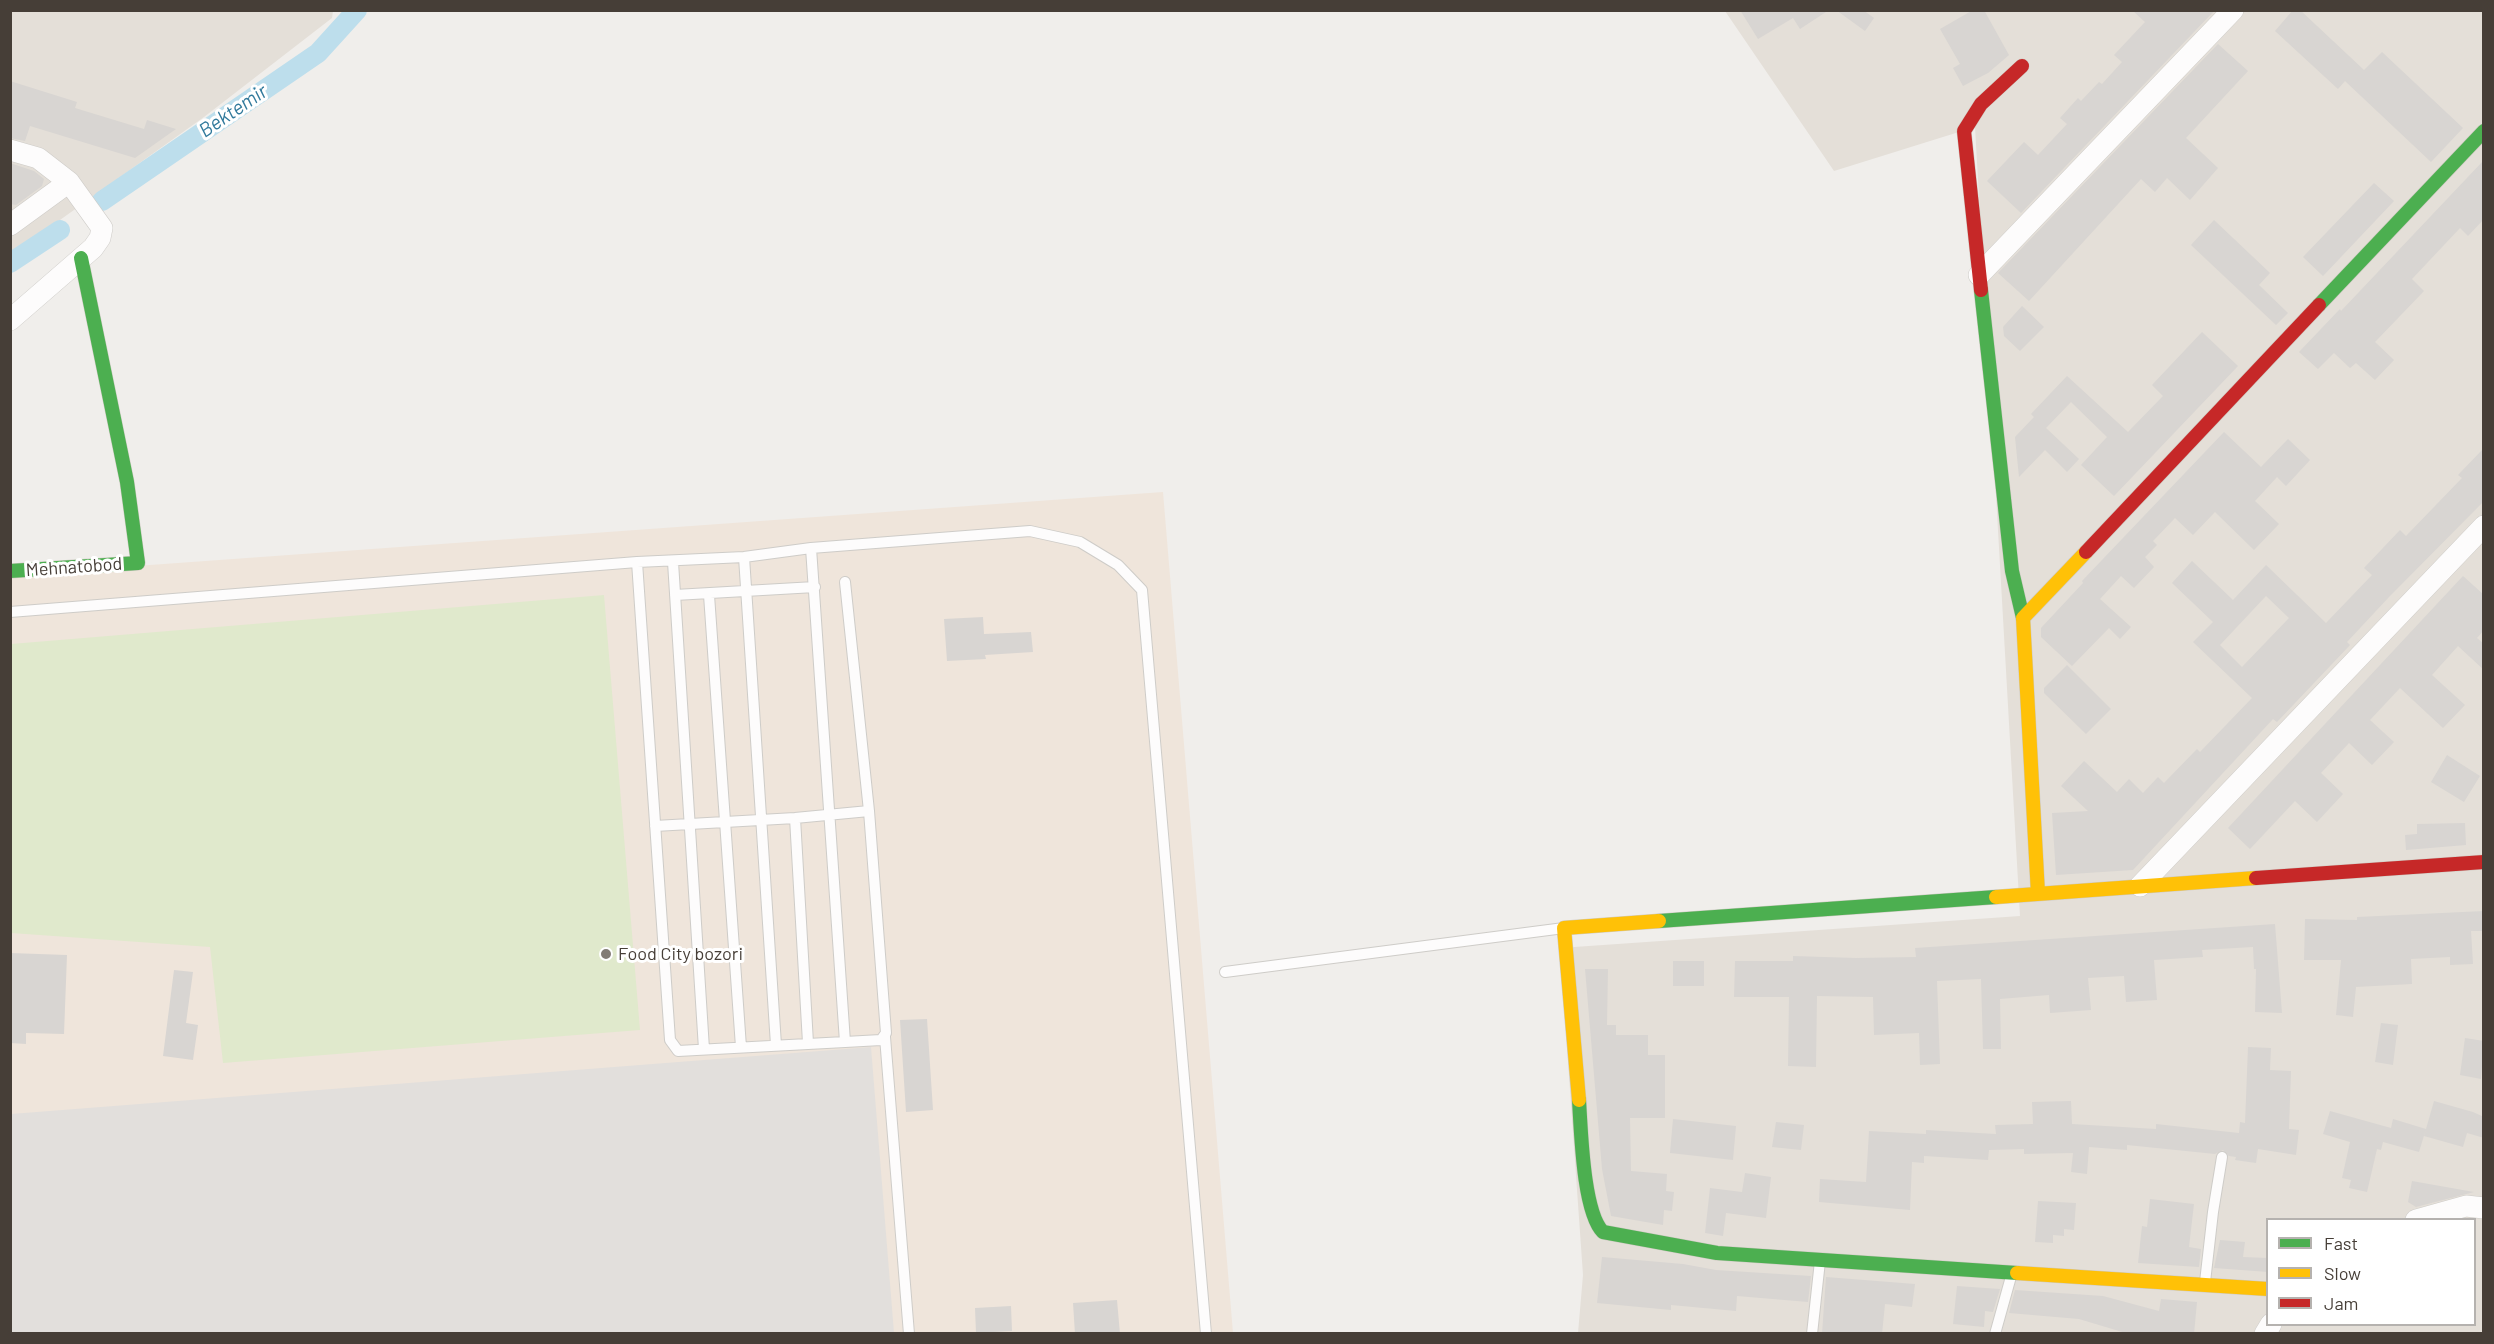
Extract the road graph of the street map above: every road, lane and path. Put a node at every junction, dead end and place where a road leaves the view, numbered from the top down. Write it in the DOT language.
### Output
graph roads {
  1 [pos="2233,10"];
  2 [pos="2022,66"];
  3 [pos="2484,131"];
  4 [pos="10,150"];
  5 [pos="69,182"];
  6 [pos="10,225"];
  7 [pos="81,258"];
  8 [pos="1979,275"];
  9 [pos="10,320"];
  10 [pos="2484,526"];
  11 [pos="811,548"];
  12 [pos="744,557"];
  13 [pos="637,562"];
  14 [pos="673,562"];
  15 [pos="10,571"];
  16 [pos="845,582"];
  17 [pos="814,587"];
  18 [pos="747,590"];
  19 [pos="675,595"];
  20 [pos="709,595"];
  21 [pos="10,612"];
  22 [pos="2023,618"];
  23 [pos="868,811"];
  24 [pos="830,816"];
  25 [pos="795,818"];
  26 [pos="761,820"];
  27 [pos="724,823"];
  28 [pos="690,825"];
  29 [pos="655,826"];
  30 [pos="2484,862"];
  31 [pos="2140,886"];
  32 [pos="2038,894"];
  33 [pos="1564,928"];
  34 [pos="1225,972"];
  35 [pos="885,1037"];
  36 [pos="845,1042"];
  37 [pos="808,1043"];
  38 [pos="776,1045"];
  39 [pos="741,1047"];
  40 [pos="704,1049"];
  41 [pos="2222,1157"];
  42 [pos="2484,1208"];
  43 [pos="2423,1218"];
  44 [pos="1820,1260"];
  45 [pos="2012,1273"];
  46 [pos="2204,1285"];
  47 [pos="2266,1289"];
  48 [pos="909,1334"];
  49 [pos="1206,1334"];
  50 [pos="1812,1334"];
  51 [pos="1995,1334"];
  1 -- 8 [label="street"];
  2 -- 8 [label="street"];
  3 -- 22 [label="street"];
  4 -- 5 [label="street"];
  5 -- 6 [label="street"];
  5 -- 7 [label="street"];
  7 -- 9 [label="street"];
  7 -- 15 [label="street, Mehnatobod"];
  8 -- 22 [label="street"];
  10 -- 31 [label="street"];
  11 -- 12 [label="lane"];
  11 -- 17 [label="lane"];
  11 -- 49 [label="lane"];
  12 -- 14 [label="lane"];
  12 -- 18 [label="lane"];
  13 -- 14 [label="lane"];
  13 -- 21 [label="lane"];
  13 -- 29 [label="lane"];
  14 -- 19 [label="lane"];
  16 -- 23 [label="lane"];
  17 -- 18 [label="lane"];
  17 -- 24 [label="lane"];
  18 -- 20 [label="lane"];
  18 -- 26 [label="lane"];
  19 -- 20 [label="lane"];
  19 -- 28 [label="lane"];
  20 -- 27 [label="lane"];
  22 -- 32 [label="street"];
  23 -- 24 [label="lane"];
  23 -- 35 [label="lane"];
  24 -- 25 [label="lane"];
  24 -- 36 [label="lane"];
  25 -- 26 [label="lane"];
  25 -- 37 [label="lane"];
  26 -- 27 [label="lane"];
  26 -- 38 [label="lane"];
  27 -- 28 [label="lane"];
  27 -- 39 [label="lane"];
  28 -- 29 [label="lane"];
  28 -- 40 [label="lane"];
  29 -- 40 [label="lane"];
  30 -- 31 [label="street"];
  31 -- 32 [label="street"];
  32 -- 33 [label="street"];
  33 -- 34 [label="lane"];
  33 -- 44 [label="street"];
  35 -- 36 [label="lane"];
  35 -- 48 [label="lane"];
  36 -- 37 [label="lane"];
  37 -- 38 [label="lane"];
  38 -- 39 [label="lane"];
  39 -- 40 [label="lane"];
  41 -- 46 [label="lane"];
  42 -- 43 [label="street"];
  44 -- 45 [label="street"];
  44 -- 50 [label="lane"];
  45 -- 46 [label="street"];
  45 -- 51 [label="lane"];
  46 -- 47 [label="street"];
}
